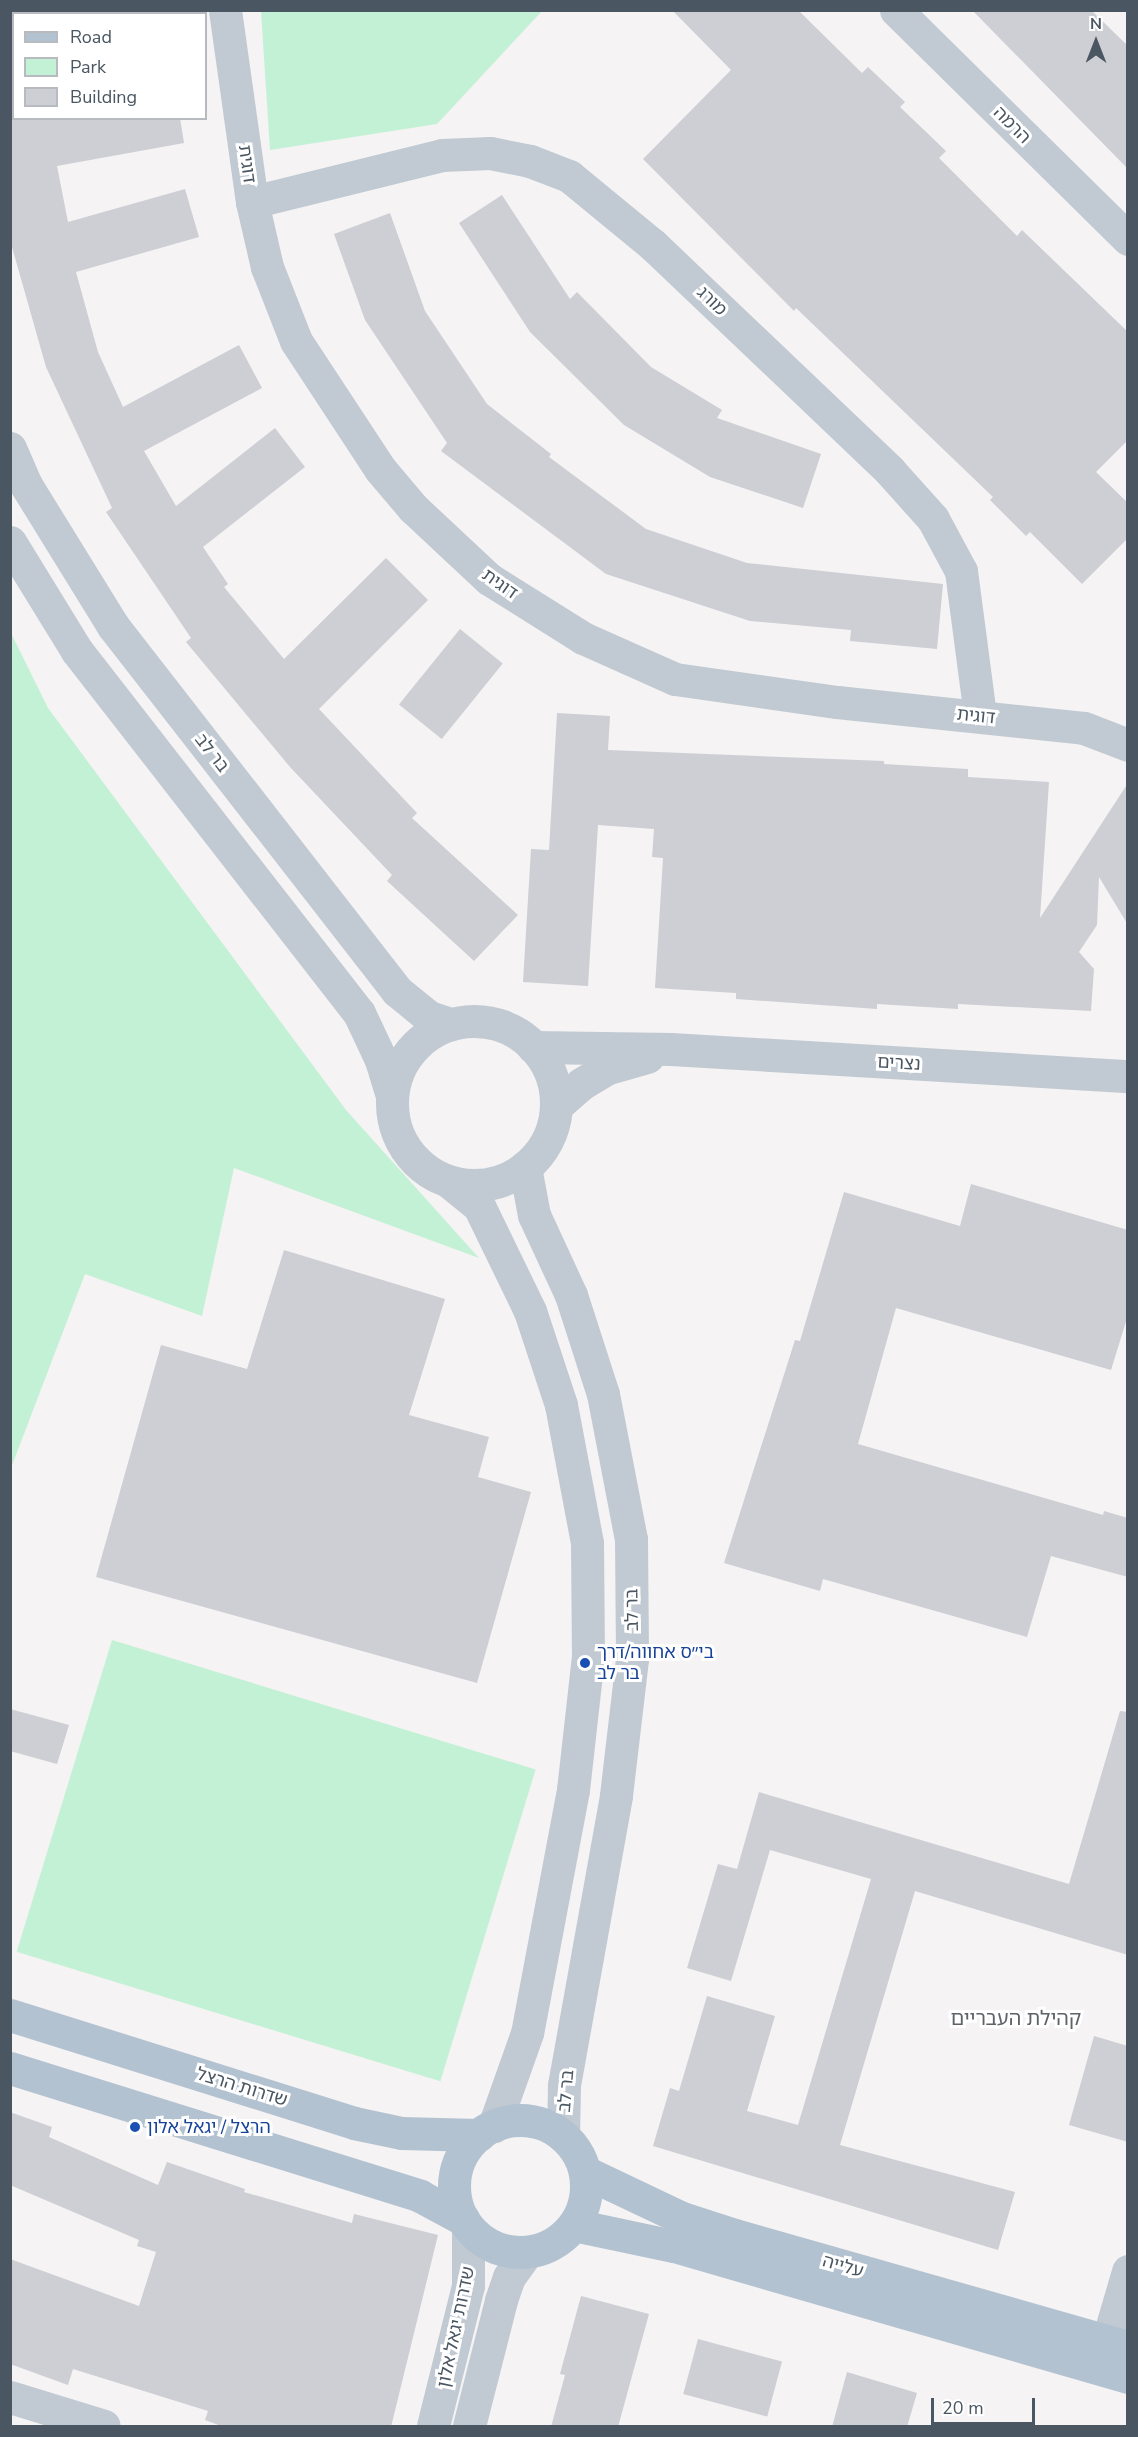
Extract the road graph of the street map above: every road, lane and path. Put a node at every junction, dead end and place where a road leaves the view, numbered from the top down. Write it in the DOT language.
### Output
graph roads {
  1 [pos="225,10"];
  2 [pos="896,10"];
  3 [pos="252,202"];
  4 [pos="1128,239"];
  5 [pos="10,448"];
  6 [pos="10,542"];
  7 [pos="980,716"];
  8 [pos="1128,745"];
  9 [pos="451,1024"];
  10 [pos="533,1047"];
  11 [pos="671,1049"];
  12 [pos="1128,1076"];
  13 [pos="392,1096"];
  14 [pos="556,1107"];
  15 [pos="525,1167"];
  16 [pos="448,1181"];
  17 [pos="10,2014"];
  18 [pos="10,2068"];
  19 [pos="486,2130"];
  20 [pos="563,2136"];
  21 [pos="585,2172"];
  22 [pos="466,2223"];
  23 [pos="574,2225"];
  24 [pos="527,2252"];
  25 [pos="1128,2271"];
  26 [pos="1115,2358"];
  27 [pos="10,2397"];
  28 [pos="104,2427"];
  29 [pos="433,2427"];
  30 [pos="469,2427"];
  1 -- 3 [label="street, דוגית"];
  2 -- 4 [label="street, הרמה"];
  3 -- 7 [label="street, דוגית"];
  3 -- 7 [label="street, מורג"];
  5 -- 9 [label="street, בר לב"];
  6 -- 13 [label="street"];
  7 -- 8 [label="street, דוגית"];
  9 -- 10 [label="street"];
  9 -- 13 [label="street"];
  10 -- 11 [label="street, נצרים"];
  10 -- 14 [label="street"];
  11 -- 12 [label="street, נצרים"];
  11 -- 14 [label="street, נצרים"];
  13 -- 16 [label="street"];
  14 -- 15 [label="street"];
  15 -- 16 [label="street"];
  15 -- 20 [label="street, בר לב"];
  16 -- 19 [label="street"];
  17 -- 19 [label="main road, שדרות הרצל"];
  18 -- 22 [label="main road"];
  19 -- 20 [label="main road"];
  19 -- 22 [label="main road"];
  20 -- 21 [label="main road"];
  21 -- 23 [label="main road"];
  21 -- 26 [label="main road, עלייה"];
  22 -- 24 [label="main road"];
  22 -- 29 [label="street, שדרות יגאל אלון"];
  23 -- 24 [label="main road"];
  23 -- 26 [label="main road, עלייה"];
  24 -- 30 [label="street, שדרות יגאל אלון"];
  25 -- 26 [label="street"];
  27 -- 28 [label="street"];
}
